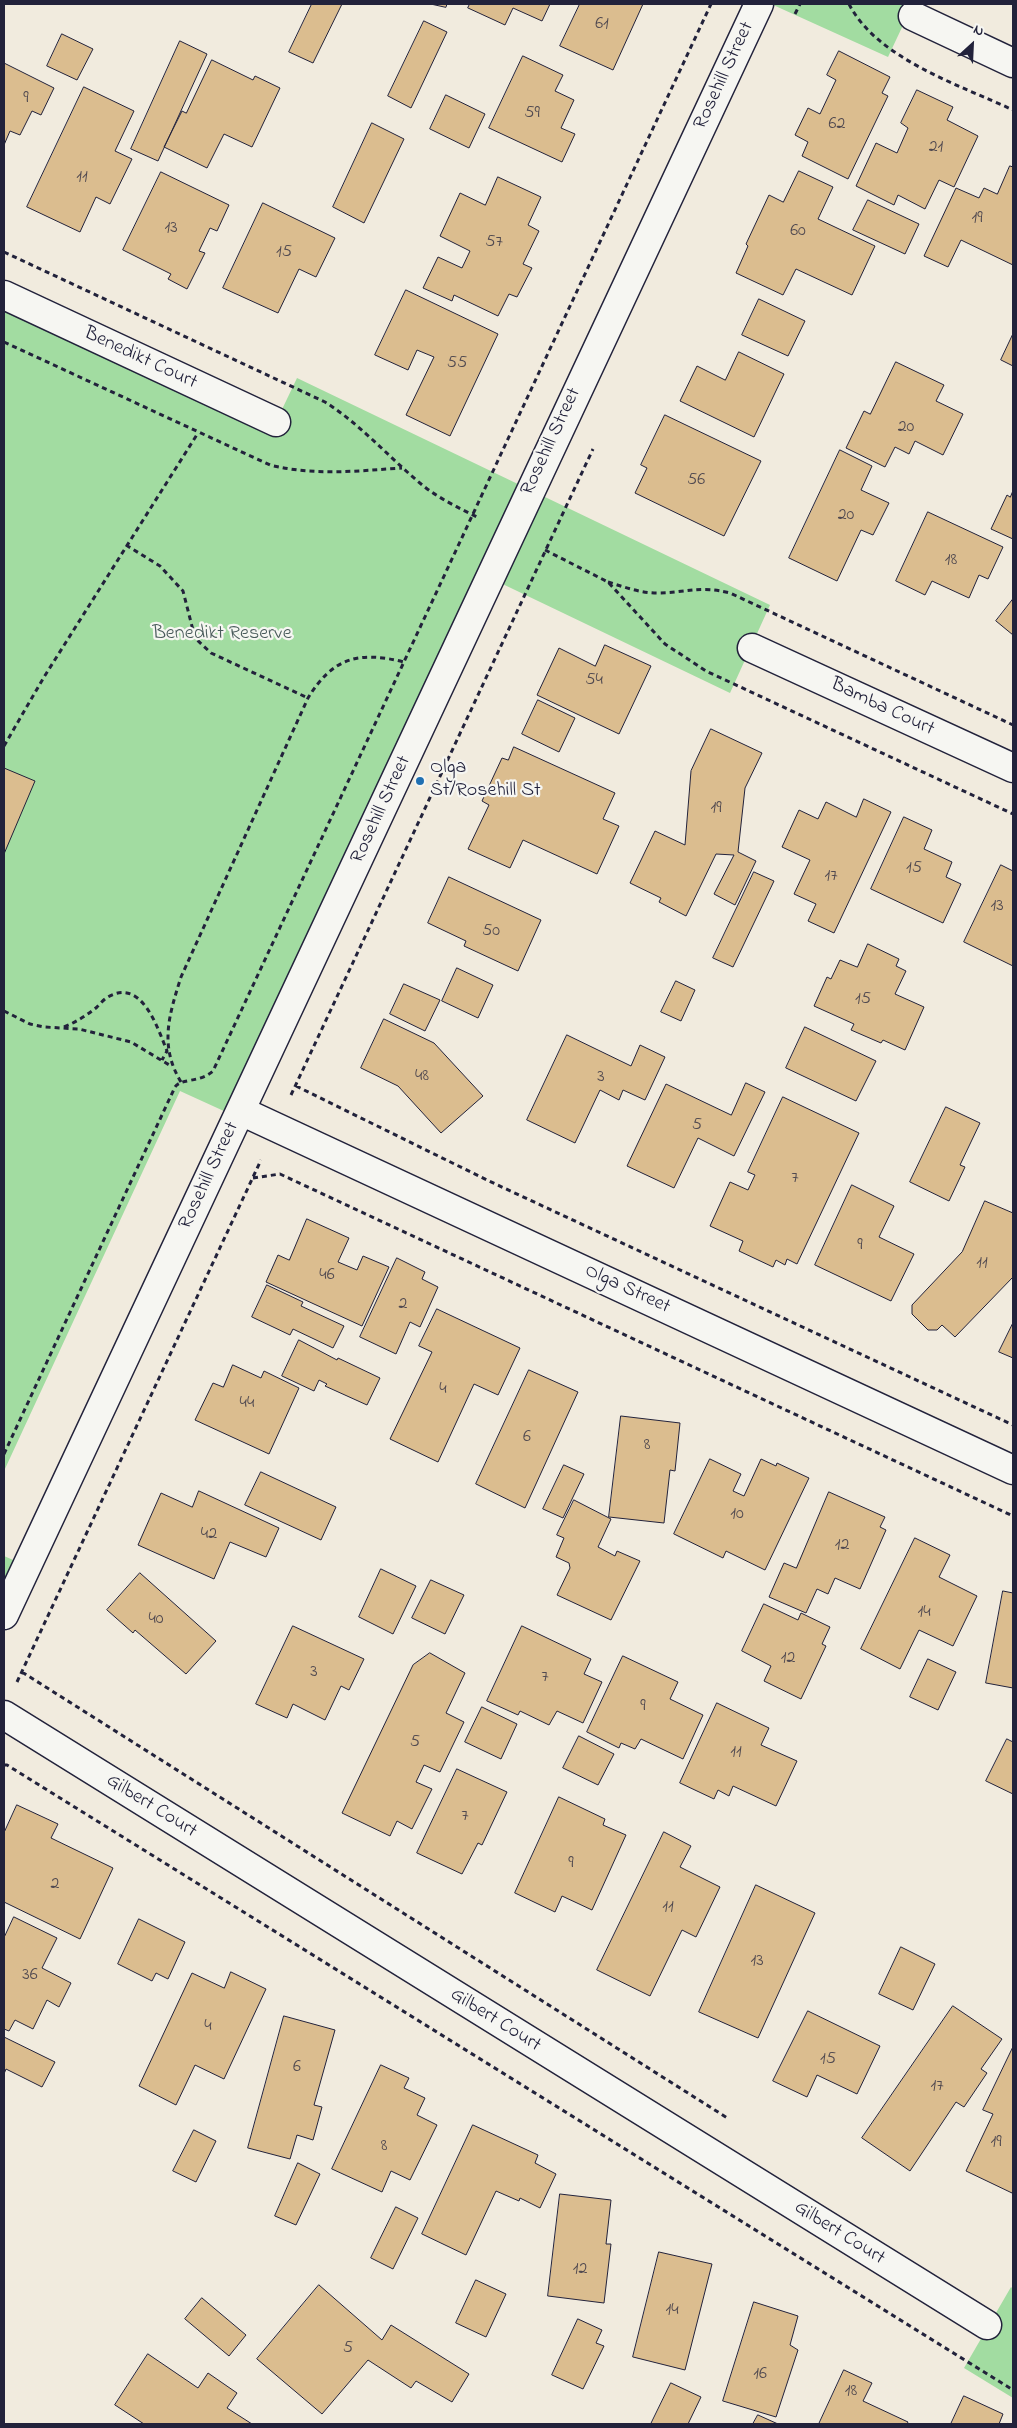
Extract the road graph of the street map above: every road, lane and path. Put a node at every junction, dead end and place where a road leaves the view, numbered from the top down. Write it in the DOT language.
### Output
graph roads {
  1 [pos="711,4"];
  2 [pos="758,4"];
  3 [pos="913,16"];
  4 [pos="1013,63"];
  5 [pos="4,296"];
  6 [pos="276,422"];
  7 [pos="198,433"];
  8 [pos="402,468"];
  9 [pos="473,515"];
  10 [pos="480,519"];
  11 [pos="126,545"];
  12 [pos="752,648"];
  13 [pos="404,662"];
  14 [pos="308,698"];
  15 [pos="4,746"];
  16 [pos="1013,768"];
  17 [pos="4,1011"];
  18 [pos="61,1028"];
  19 [pos="167,1051"];
  20 [pos="162,1060"];
  21 [pos="172,1067"];
  22 [pos="181,1082"];
  23 [pos="296,1086"];
  24 [pos="241,1111"];
  25 [pos="263,1156"];
  26 [pos="253,1178"];
  27 [pos="1013,1425"];
  28 [pos="4,1454"];
  29 [pos="1013,1470"];
  30 [pos="1013,1516"];
  31 [pos="4,1615"];
  32 [pos="22,1672"];
  33 [pos="14,1689"];
  34 [pos="4,1715"];
  35 [pos="4,1765"];
  36 [pos="736,2124"];
  37 [pos="987,2325"];
  38 [pos="1013,2390"];
  1 -- 9 [label="path"];
  2 -- 24 [label="street, Rosehill Street"];
  3 -- 4 [label="street"];
  5 -- 6 [label="street, Benedikt Court"];
  7 -- 11 [label="path"];
  8 -- 9 [label="path"];
  9 -- 10 [label="path"];
  9 -- 13 [label="path"];
  11 -- 14 [label="path"];
  11 -- 15 [label="path"];
  12 -- 16 [label="street, Bamba Court"];
  13 -- 14 [label="path"];
  13 -- 22 [label="path"];
  14 -- 19 [label="path"];
  17 -- 18 [label="path"];
  18 -- 19 [label="path"];
  18 -- 20 [label="path"];
  19 -- 20 [label="path"];
  19 -- 21 [label="path"];
  20 -- 21 [label="path"];
  21 -- 22 [label="path"];
  22 -- 28 [label="path"];
  23 -- 27 [label="path"];
  24 -- 29 [label="street, Olga Street"];
  24 -- 31 [label="street, Rosehill Street"];
  25 -- 26 [label="path"];
  26 -- 30 [label="path"];
  26 -- 32 [label="path"];
  32 -- 33 [label="path"];
  32 -- 36 [label="path"];
  34 -- 37 [label="street, Gilbert Court"];
  35 -- 38 [label="path"];
}
